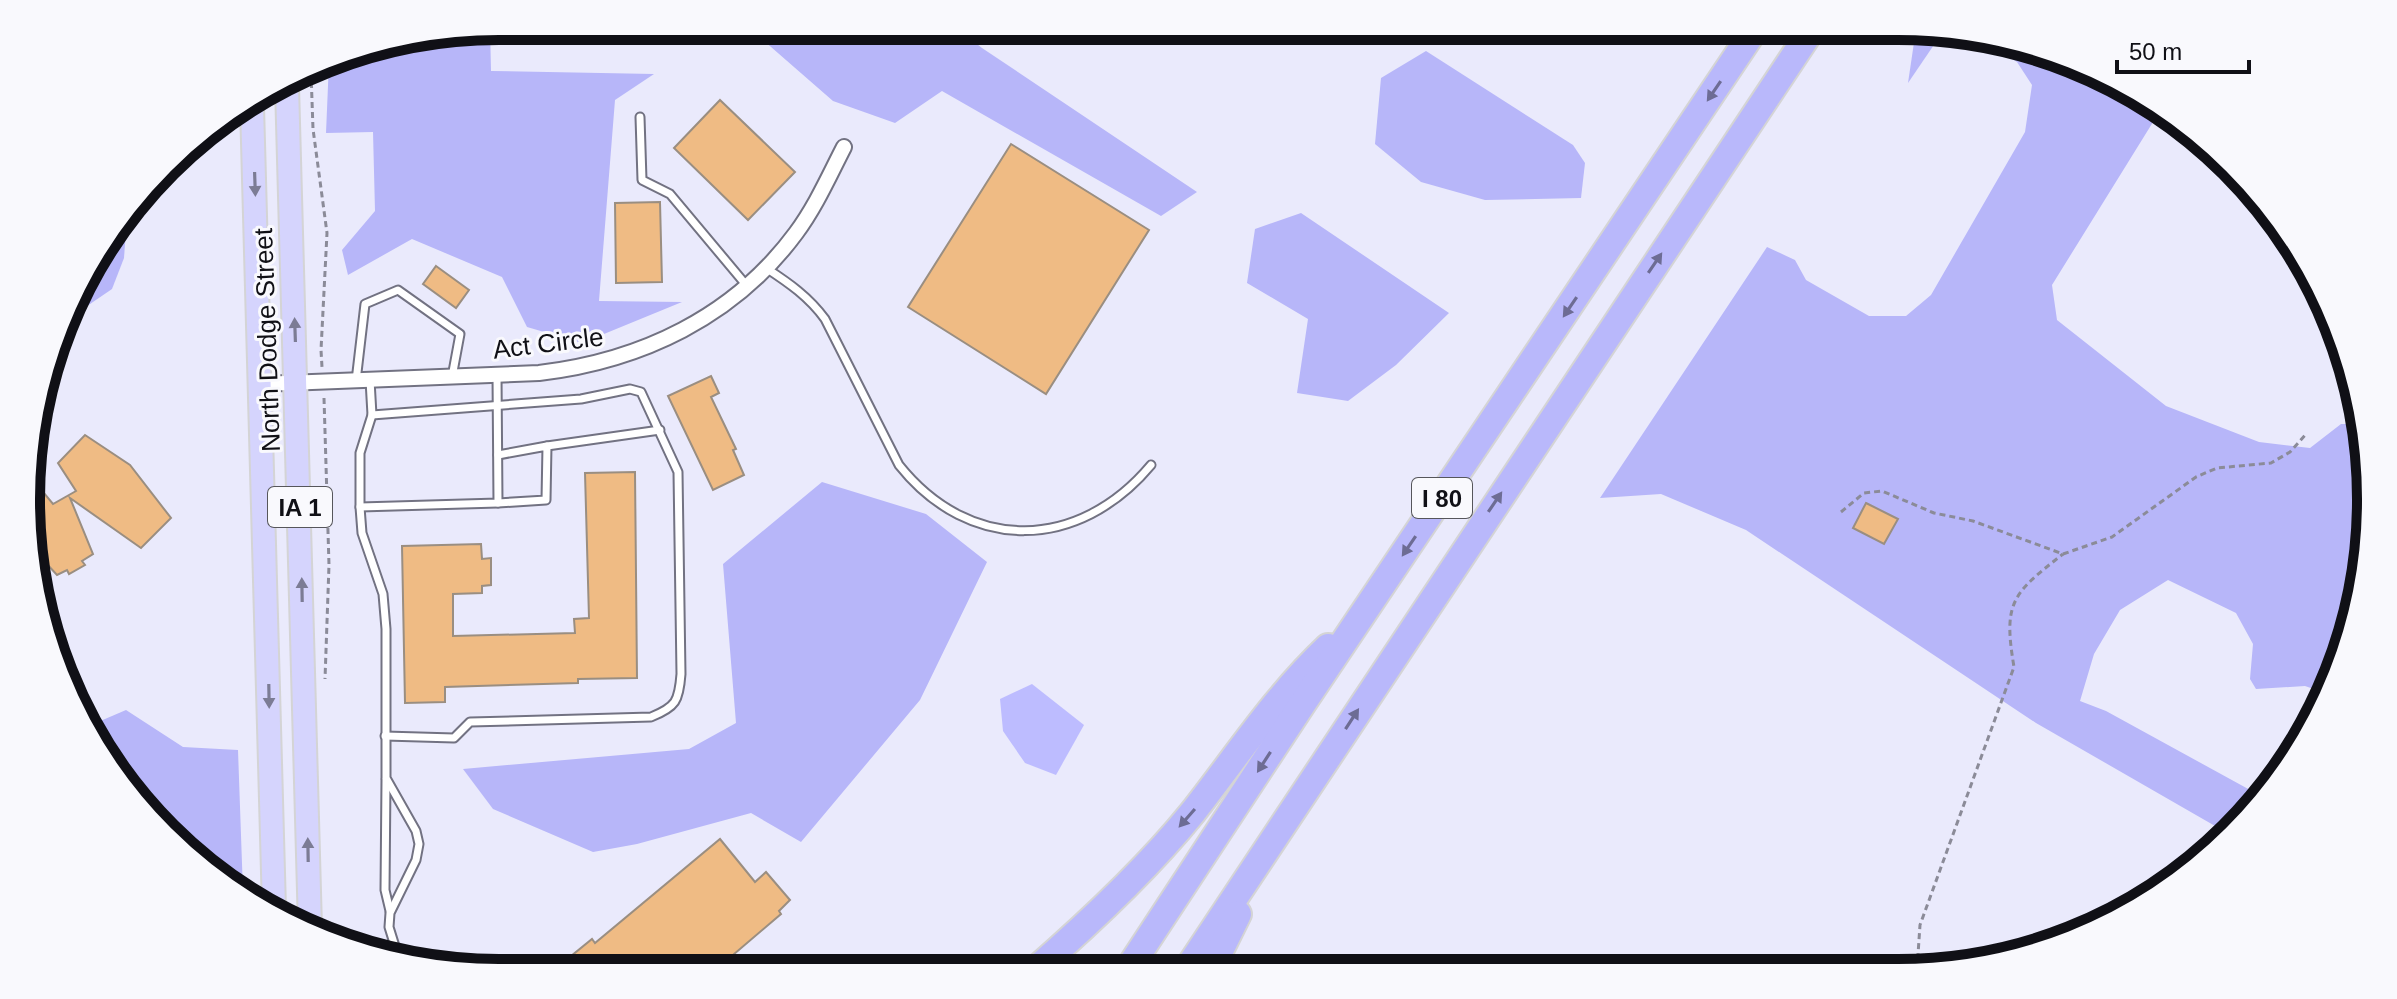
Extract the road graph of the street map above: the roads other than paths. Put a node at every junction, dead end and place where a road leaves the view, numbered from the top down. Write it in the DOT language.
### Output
graph roads {
  1 [pos="1748,40"];
  2 [pos="1805,40"];
  3 [pos="287,92"];
  4 [pos="252,112"];
  5 [pos="640,117"];
  6 [pos="844,147"];
  7 [pos="766,268"];
  8 [pos="747,286"];
  9 [pos="497,375"];
  10 [pos="452,377"];
  11 [pos="363,380"];
  12 [pos="297,383"];
  13 [pos="261,384"];
  14 [pos="497,407"];
  15 [pos="372,415"];
  16 [pos="660,430"];
  17 [pos="547,446"];
  18 [pos="498,455"];
  19 [pos="1151,465"];
  20 [pos="498,503"];
  21 [pos="360,507"];
  22 [pos="1366,612"];
  23 [pos="385,736"];
  24 [pos="386,778"];
  25 [pos="1267,847"];
  26 [pos="274,899"];
  27 [pos="390,913"];
  28 [pos="320,922"];
  29 [pos="395,946"];
  30 [pos="1047,959"];
  31 [pos="1135,959"];
  32 [pos="1194,959"];
  33 [pos="1217,959"];
  1 -- 22 [label="highway, I 80, one-way"];
  25 -- 2 [label="highway, I 80, one-way"];
  12 -- 3 [label="main road, North Dodge Street / IA 1, one-way"];
  4 -- 13 [label="main road, North Dodge Street / IA 1, one-way"];
  5 -- 8 [label="lane"];
  6 -- 7 [label="street, Act Circle"];
  7 -- 8 [label="street, Act Circle"];
  7 -- 19 [label="lane"];
  8 -- 9 [label="street, Act Circle"];
  9 -- 10 [label="street, Act Circle"];
  9 -- 14 [label="lane"];
  10 -- 11 [label="street, Act Circle"];
  10 -- 11 [label="lane"];
  11 -- 12 [label="street, Act Circle"];
  11 -- 15 [label="lane"];
  12 -- 13 [label="street, Act Circle"];
  28 -- 12 [label="main road, North Dodge Street / IA 1, one-way"];
  13 -- 26 [label="main road, North Dodge Street / IA 1, one-way"];
  14 -- 15 [label="lane"];
  14 -- 16 [label="lane"];
  14 -- 18 [label="lane"];
  15 -- 21 [label="lane"];
  16 -- 17 [label="lane"];
  16 -- 23 [label="lane"];
  17 -- 18 [label="lane"];
  17 -- 20 [label="lane"];
  18 -- 20 [label="lane"];
  20 -- 21 [label="lane"];
  21 -- 23 [label="lane"];
  22 -- 30 [label="highway, one-way"];
  22 -- 31 [label="highway, I 80, one-way"];
  23 -- 24 [label="lane"];
  24 -- 27 [label="lane"];
  24 -- 27 [label="lane"];
  25 -- 32 [label="highway, I 80"];
  25 -- 33 [label="highway"];
  27 -- 29 [label="lane"];
}
